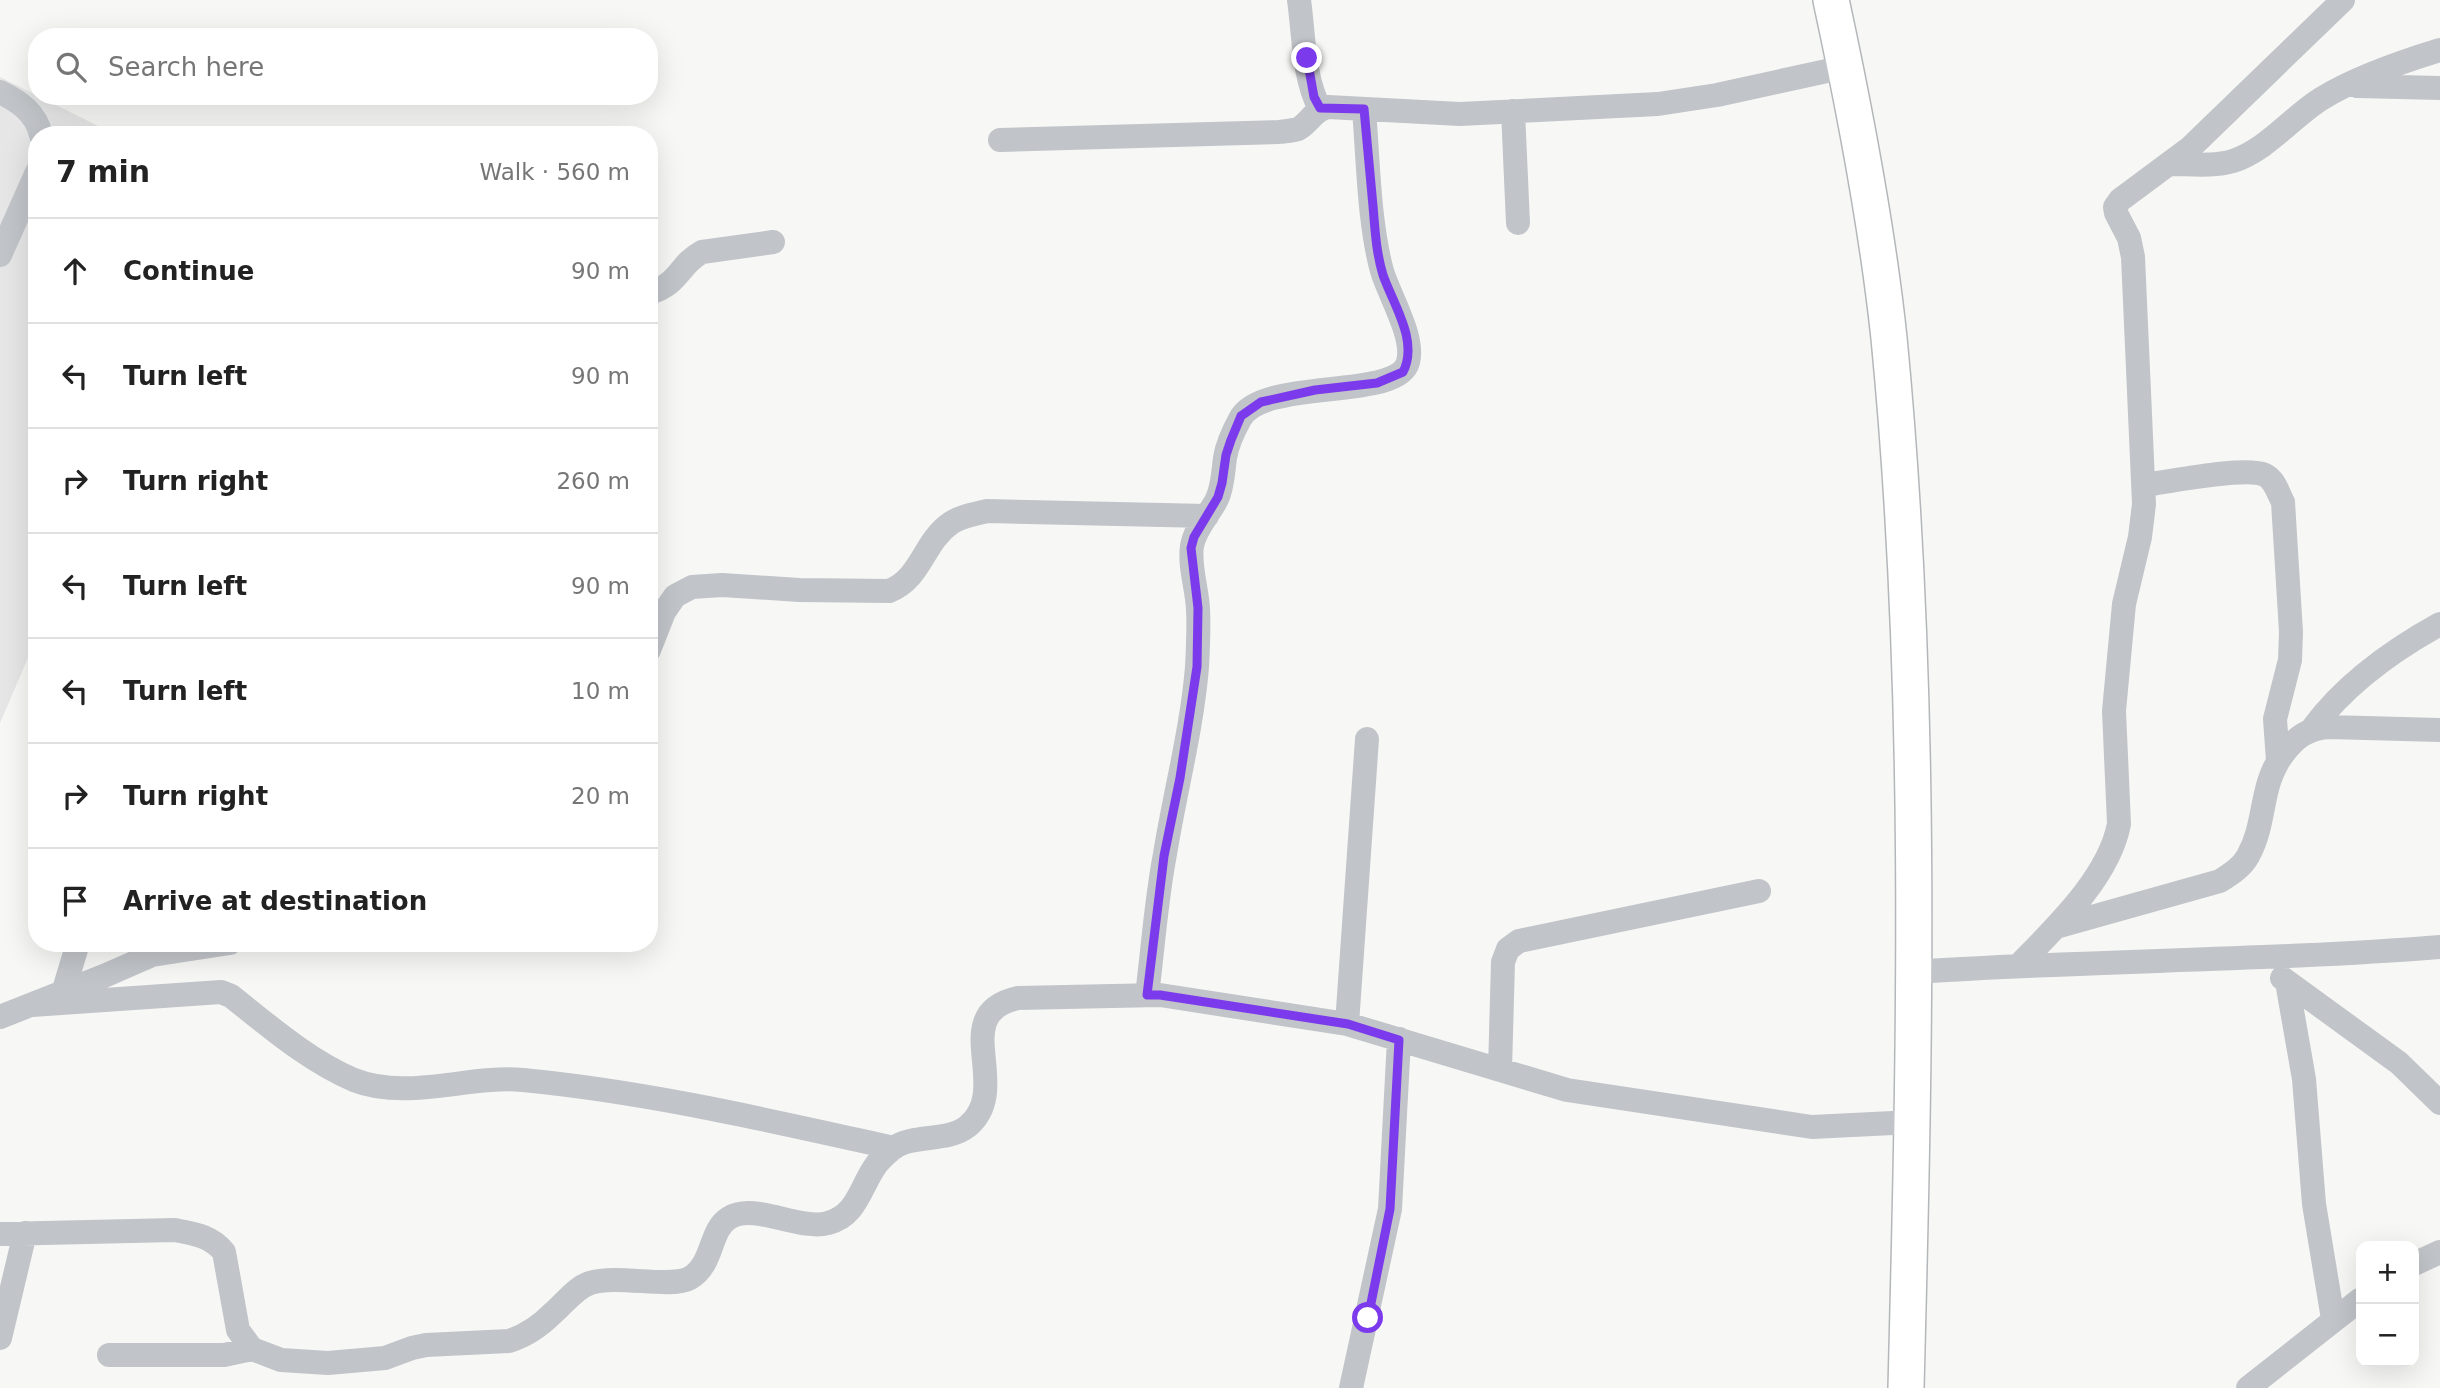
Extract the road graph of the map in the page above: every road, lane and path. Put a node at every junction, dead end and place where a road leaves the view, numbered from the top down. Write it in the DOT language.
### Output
graph roads {
  1 [pos="1299,0"];
  2 [pos="1831,0"];
  3 [pos="2343,0"];
  4 [pos="2440,50"];
  5 [pos="1846,67"];
  6 [pos="2345,86"];
  7 [pos="2440,88"];
  8 [pos="0,92"];
  9 [pos="1320,108"];
  10 [pos="1364,109"];
  11 [pos="1513,111"];
  12 [pos="39,126"];
  13 [pos="1000,140"];
  14 [pos="2169,164"];
  15 [pos="28,192"];
  16 [pos="1518,223"];
  17 [pos="773,242"];
  18 [pos="0,255"];
  19 [pos="658,289"];
  20 [pos="2144,485"];
  21 [pos="1207,516"];
  22 [pos="2440,624"];
  23 [pos="658,627"];
  24 [pos="2312,729"];
  25 [pos="2440,730"];
  26 [pos="1367,739"];
  27 [pos="2278,761"];
  28 [pos="1759,891"];
  29 [pos="2056,927"];
  30 [pos="2440,947"];
  31 [pos="75,952"];
  32 [pos="172,952"];
  33 [pos="2257,958"];
  34 [pos="2019,965"];
  35 [pos="1914,972"];
  36 [pos="2287,982"];
  37 [pos="63,993"];
  38 [pos="1147,995"];
  39 [pos="32,1005"];
  40 [pos="0,1017"];
  41 [pos="1348,1024"];
  42 [pos="1399,1040"];
  43 [pos="1500,1070"];
  44 [pos="2440,1103"];
  45 [pos="1913,1122"];
  46 [pos="894,1147"];
  47 [pos="25,1233"];
  48 [pos="0,1234"];
  49 [pos="2440,1252"];
  50 [pos="2419,1262"];
  51 [pos="2356,1302"];
  52 [pos="2333,1319"];
  53 [pos="0,1338"];
  54 [pos="252,1349"];
  55 [pos="110,1355"];
  56 [pos="1351,1388"];
  57 [pos="1906,1388"];
  58 [pos="2248,1388"];
  1 -- 9 [label="street"];
  2 -- 5 [label="highway"];
  3 -- 14 [label="street"];
  4 -- 6 [label="street"];
  5 -- 11 [label="street"];
  5 -- 35 [label="highway"];
  6 -- 7 [label="street"];
  6 -- 14 [label="street"];
  8 -- 12 [label="street"];
  9 -- 10 [label="street"];
  9 -- 13 [label="street"];
  10 -- 11 [label="street"];
  10 -- 21 [label="street"];
  11 -- 16 [label="street"];
  14 -- 20 [label="street"];
  15 -- 18 [label="street"];
  17 -- 19 [label="street"];
  20 -- 27 [label="street"];
  20 -- 29 [label="street"];
  21 -- 23 [label="street"];
  21 -- 38 [label="street"];
  22 -- 24 [label="street"];
  24 -- 25 [label="street"];
  24 -- 27 [label="street"];
  26 -- 41 [label="street"];
  27 -- 29 [label="street"];
  28 -- 43 [label="street"];
  29 -- 34 [label="street"];
  30 -- 33 [label="street"];
  31 -- 37 [label="street"];
  32 -- 37 [label="street"];
  33 -- 34 [label="street"];
  33 -- 36 [label="street"];
  34 -- 35 [label="street"];
  35 -- 45 [label="highway"];
  36 -- 44 [label="street"];
  36 -- 52 [label="street"];
  37 -- 39 [label="street"];
  38 -- 41 [label="street"];
  38 -- 46 [label="street"];
  39 -- 40 [label="street"];
  39 -- 46 [label="street"];
  41 -- 42 [label="street"];
  42 -- 43 [label="street"];
  42 -- 56 [label="street"];
  43 -- 45 [label="street"];
  45 -- 57 [label="highway"];
  46 -- 54 [label="street"];
  47 -- 48 [label="street"];
  47 -- 53 [label="street"];
  47 -- 54 [label="street"];
  49 -- 50 [label="street"];
  51 -- 52 [label="street"];
  52 -- 58 [label="street"];
  54 -- 55 [label="street"];
}
